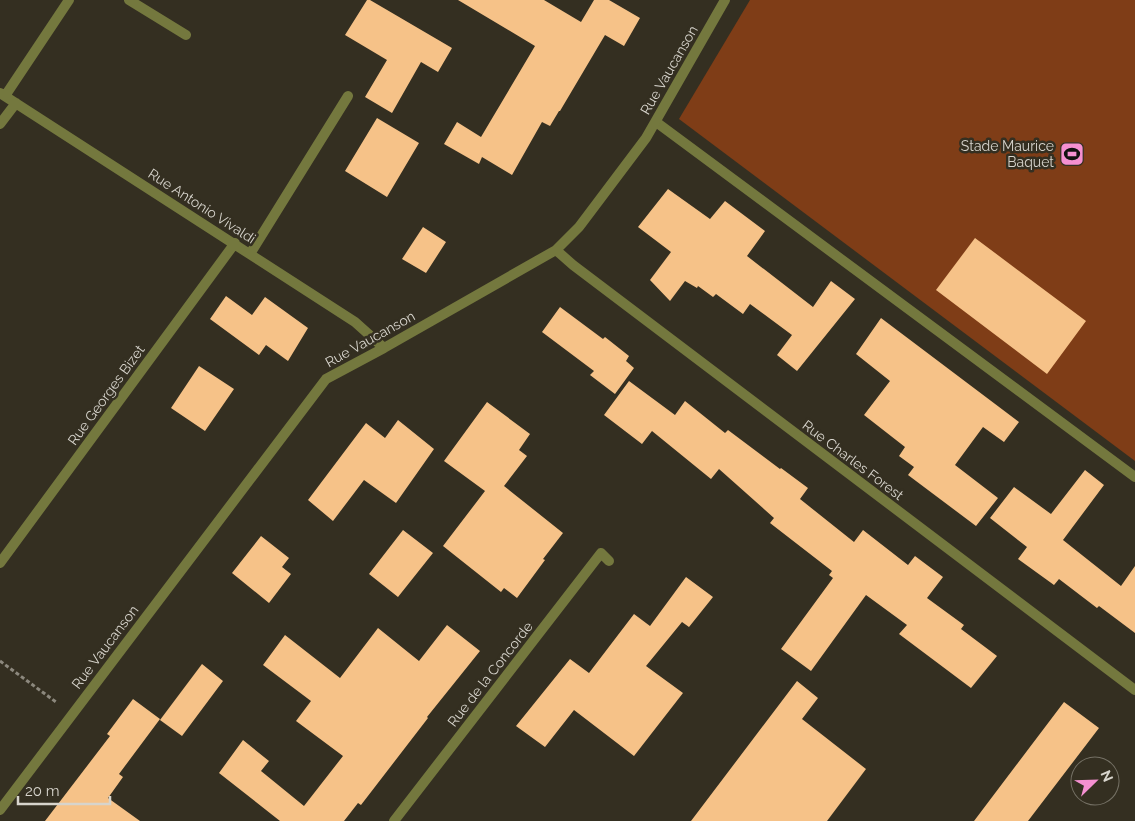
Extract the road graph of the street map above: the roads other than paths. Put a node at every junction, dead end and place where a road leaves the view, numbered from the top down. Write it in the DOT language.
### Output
graph roads {
  1 [pos="69,0"];
  2 [pos="129,0"];
  3 [pos="725,0"];
  4 [pos="186,35"];
  5 [pos="2,95"];
  6 [pos="348,96"];
  7 [pos="16,103"];
  8 [pos="656,122"];
  9 [pos="0,124"];
  10 [pos="234,243"];
  11 [pos="556,250"];
  12 [pos="250,254"];
  13 [pos="384,348"];
  14 [pos="1135,477"];
  15 [pos="609,561"];
  16 [pos="0,563"];
  17 [pos="1135,690"];
  18 [pos="0,810"];
  19 [pos="394,821"];
  1 -- 5 [label="street"];
  2 -- 4 [label="street"];
  3 -- 8 [label="street, Rue Vaucanson"];
  5 -- 7 [label="street, Rue Antonio Vivaldi"];
  6 -- 12 [label="street"];
  7 -- 9 [label="street"];
  7 -- 10 [label="street, Rue Antonio Vivaldi"];
  8 -- 11 [label="street, Rue Vaucanson"];
  8 -- 14 [label="street"];
  10 -- 12 [label="street, Rue Antonio Vivaldi"];
  10 -- 16 [label="street, Rue Georges Bizet"];
  11 -- 13 [label="street, Rue Vaucanson"];
  11 -- 17 [label="street, Rue Charles Forest"];
  12 -- 13 [label="street, Rue Antonio Vivaldi"];
  13 -- 18 [label="street, Rue Vaucanson"];
  15 -- 19 [label="street, Rue de la Concorde"];
}
